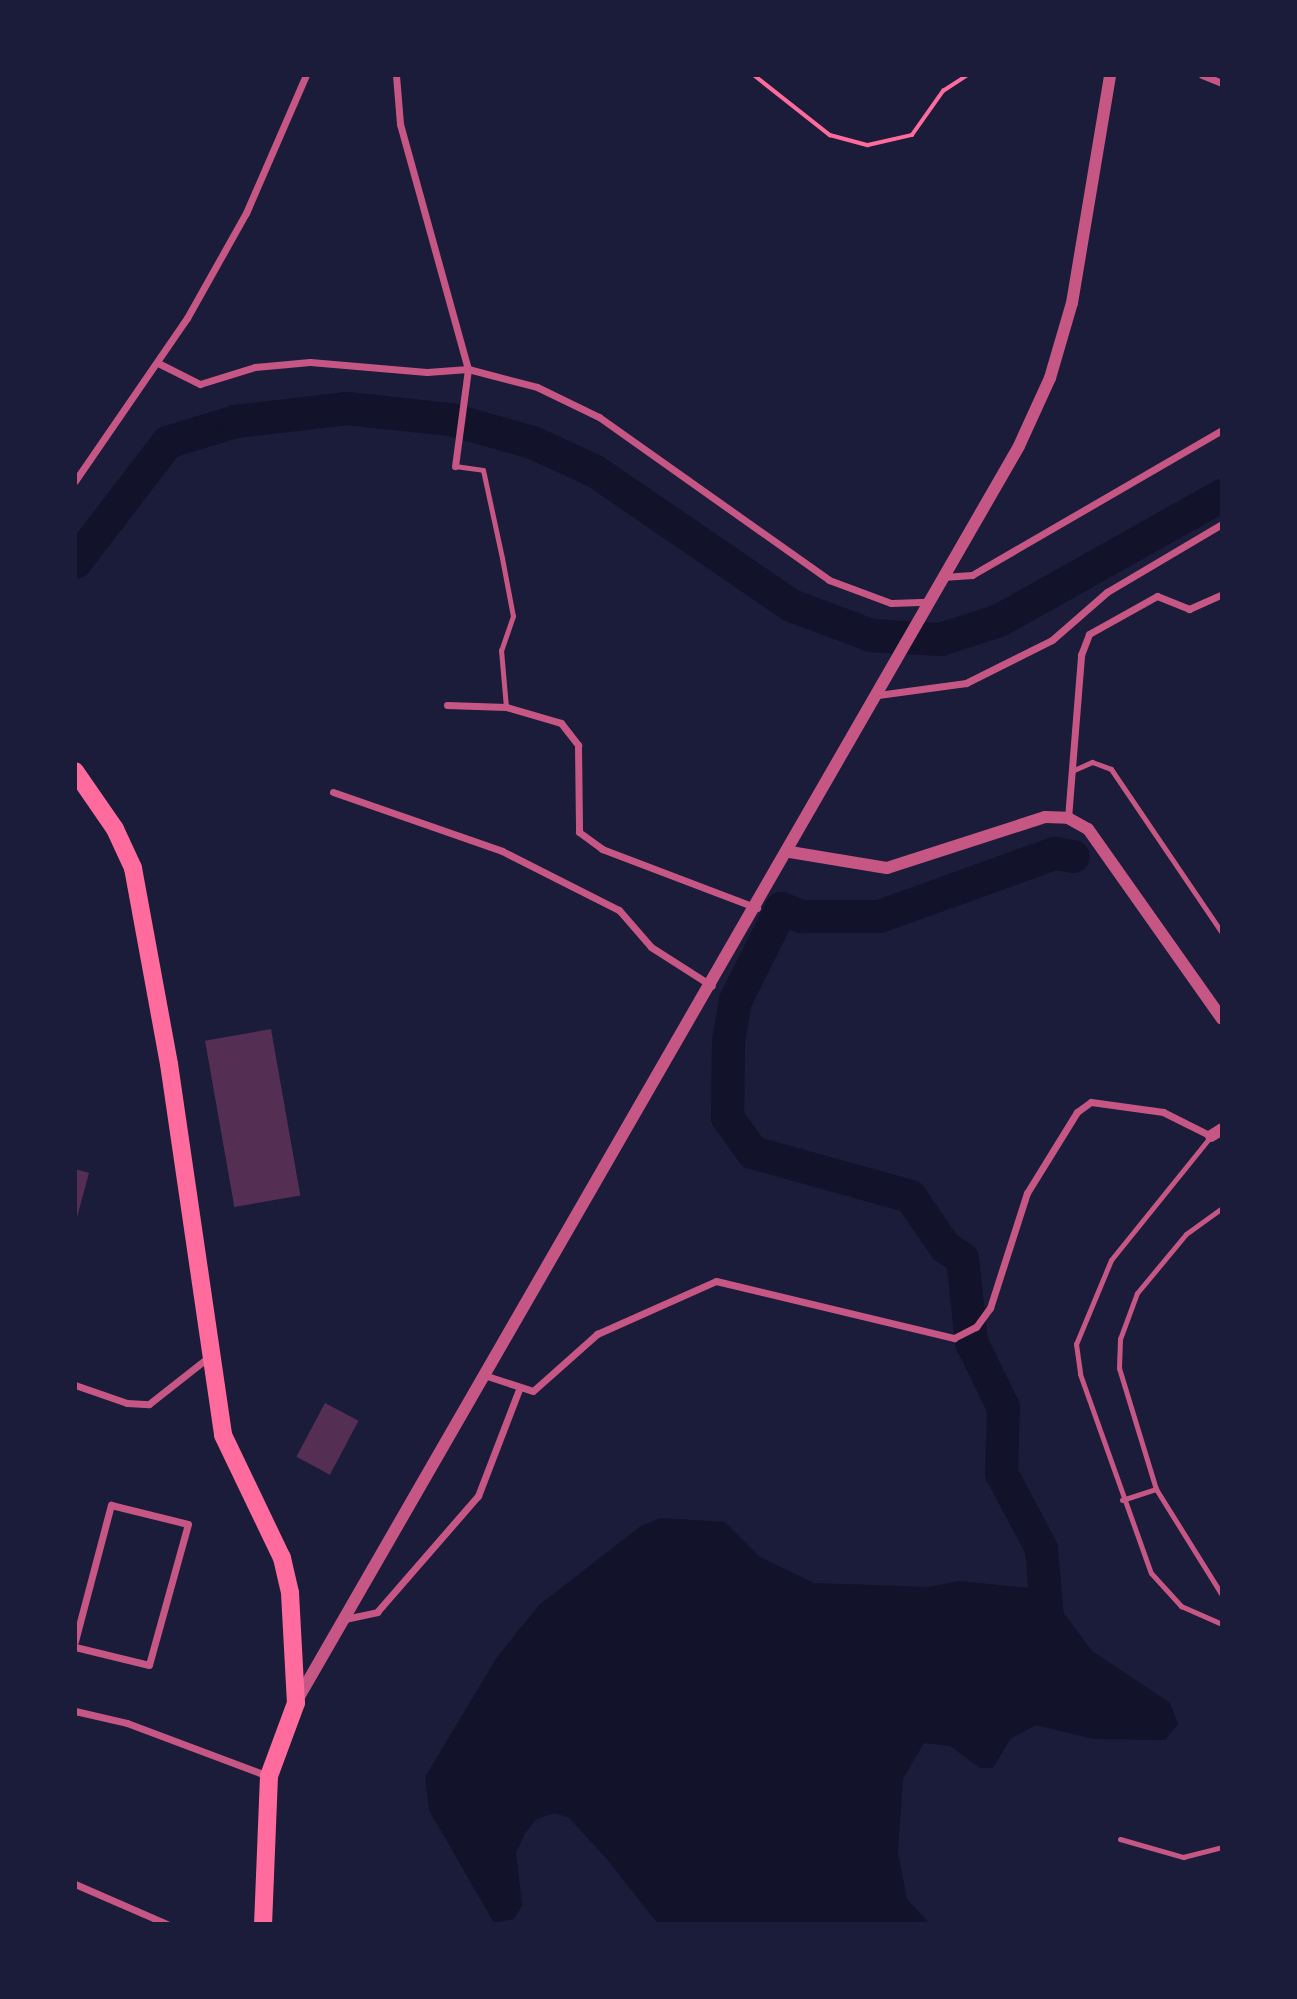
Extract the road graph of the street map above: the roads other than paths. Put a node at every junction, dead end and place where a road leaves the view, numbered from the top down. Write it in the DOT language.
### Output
graph roads {
  1 [pos="306,75"];
  2 [pos="396,75"];
  3 [pos="1110,75"];
  4 [pos="1202,75"];
  5 [pos="1222,83"];
  6 [pos="158,363"];
  7 [pos="468,369"];
  8 [pos="1222,430"];
  9 [pos="455,466"];
  10 [pos="75,481"];
  11 [pos="1222,524"];
  12 [pos="943,577"];
  13 [pos="1222,594"];
  14 [pos="928,602"];
  15 [pos="878,695"];
  16 [pos="447,705"];
  17 [pos="506,707"];
  18 [pos="1074,770"];
  19 [pos="75,771"];
  20 [pos="333,792"];
  21 [pos="1068,818"];
  22 [pos="790,852"];
  23 [pos="758,908"];
  24 [pos="1222,933"];
  25 [pos="712,986"];
  26 [pos="1222,1019"];
  27 [pos="1216,1132"];
  28 [pos="1222,1208"];
  29 [pos="213,1353"];
  30 [pos="488,1376"];
  31 [pos="75,1385"];
  32 [pos="519,1390"];
  33 [pos="1156,1489"];
  34 [pos="1122,1500"];
  35 [pos="1222,1595"];
  36 [pos="345,1619"];
  37 [pos="1222,1624"];
  38 [pos="76,1628"];
  39 [pos="75,1641"];
  40 [pos="75,1647"];
  41 [pos="296,1703"];
  42 [pos="75,1711"];
  43 [pos="269,1776"];
  44 [pos="1120,1839"];
  45 [pos="1222,1847"];
  46 [pos="75,1884"];
  47 [pos="167,1924"];
  48 [pos="263,1924"];
  1 -- 6 [label="street"];
  2 -- 7 [label="street"];
  3 -- 12 [label="street"];
  4 -- 5 [label="street"];
  6 -- 7 [label="street"];
  6 -- 10 [label="street"];
  7 -- 9 [label="street"];
  7 -- 14 [label="street"];
  8 -- 12 [label="street"];
  9 -- 17 [label="lane"];
  11 -- 15 [label="street"];
  12 -- 14 [label="street"];
  13 -- 18 [label="street"];
  14 -- 15 [label="street"];
  15 -- 22 [label="street"];
  16 -- 17 [label="street"];
  17 -- 23 [label="street"];
  18 -- 21 [label="street"];
  18 -- 24 [label="lane"];
  19 -- 29 [label="main road"];
  20 -- 25 [label="street"];
  21 -- 22 [label="street"];
  21 -- 26 [label="street"];
  22 -- 23 [label="street"];
  23 -- 25 [label="street"];
  25 -- 30 [label="street"];
  27 -- 32 [label="street"];
  27 -- 34 [label="lane"];
  28 -- 33 [label="lane"];
  29 -- 31 [label="street"];
  29 -- 41 [label="main road"];
  30 -- 32 [label="street"];
  30 -- 36 [label="street"];
  32 -- 36 [label="street"];
  33 -- 34 [label="lane"];
  33 -- 35 [label="lane"];
  34 -- 37 [label="lane"];
  36 -- 41 [label="street"];
  38 -- 39 [label="street"];
  38 -- 40 [label="street"];
  41 -- 43 [label="main road"];
  42 -- 43 [label="street"];
  43 -- 48 [label="main road"];
  44 -- 45 [label="lane"];
  46 -- 47 [label="street"];
}
